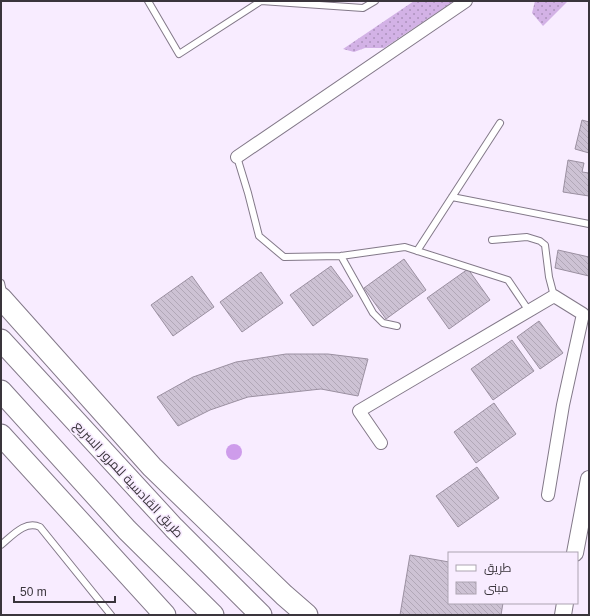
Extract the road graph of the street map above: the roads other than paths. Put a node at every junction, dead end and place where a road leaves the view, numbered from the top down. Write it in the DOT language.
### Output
graph roads {
  1 [pos="148,1"];
  2 [pos="375,1"];
  3 [pos="466,1"];
  4 [pos="500,123"];
  5 [pos="237,157"];
  6 [pos="452,197"];
  7 [pos="589,224"];
  8 [pos="492,240"];
  9 [pos="417,251"];
  10 [pos="341,256"];
  11 [pos="2,295"];
  12 [pos="554,296"];
  13 [pos="529,311"];
  14 [pos="397,326"];
  15 [pos="1,340"];
  16 [pos="1,391"];
  17 [pos="1,435"];
  18 [pos="381,443"];
  19 [pos="589,479"];
  20 [pos="548,495"];
  21 [pos="587,501"];
  22 [pos="1,545"];
  23 [pos="575,552"];
  24 [pos="566,604"];
  25 [pos="111,615"];
  26 [pos="165,615"];
  27 [pos="213,615"];
  28 [pos="261,615"];
  29 [pos="307,615"];
  30 [pos="563,615"];
  1 -- 2 [label="lane"];
  3 -- 5 [label="street"];
  4 -- 6 [label="lane"];
  5 -- 10 [label="lane"];
  6 -- 7 [label="lane"];
  6 -- 9 [label="lane"];
  8 -- 12 [label="lane"];
  9 -- 10 [label="lane"];
  9 -- 13 [label="lane"];
  10 -- 14 [label="lane"];
  11 -- 29 [label="highway"];
  12 -- 13 [label="street"];
  12 -- 20 [label="street"];
  13 -- 18 [label="street"];
  15 -- 28 [label="highway, طريق القادسية للمرور السريع"];
  16 -- 27 [label="highway"];
  17 -- 26 [label="highway"];
  19 -- 21 [label="street"];
  21 -- 23 [label="street"];
  22 -- 25 [label="lane"];
  24 -- 30 [label="street"];
}
